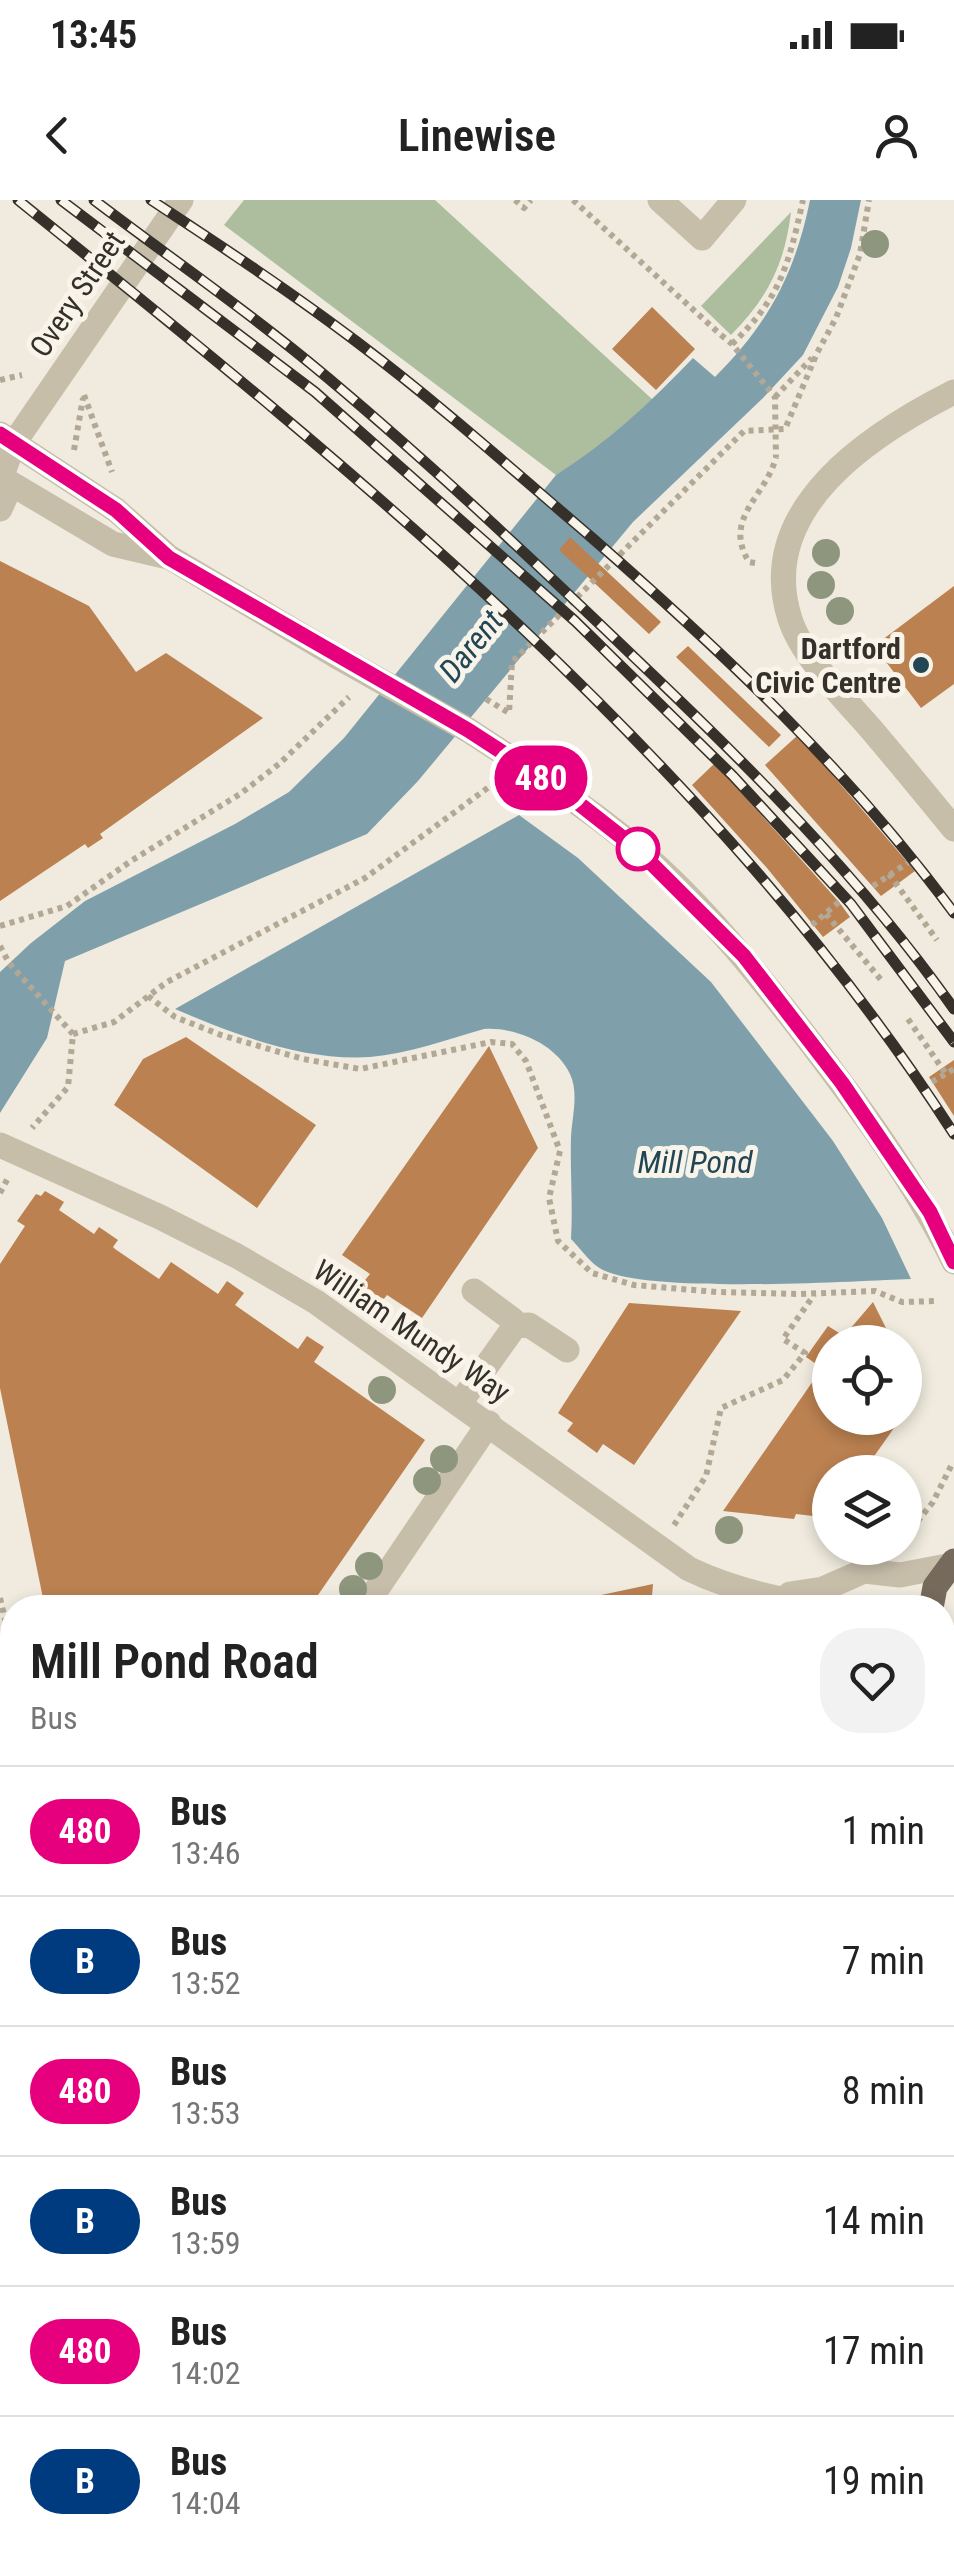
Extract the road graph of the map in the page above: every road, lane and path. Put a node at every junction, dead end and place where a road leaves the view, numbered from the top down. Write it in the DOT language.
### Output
graph roads {
  1 [pos="181,200"];
  2 [pos="516,200"];
  3 [pos="531,200"];
  4 [pos="573,200"];
  5 [pos="660,200"];
  6 [pos="734,200"];
  7 [pos="803,200"];
  8 [pos="869,200"];
  9 [pos="732,344"];
  10 [pos="817,353"];
  11 [pos="954,392"];
  12 [pos="775,397"];
  13 [pos="7,438"];
  14 [pos="74,450"];
  15 [pos="114,476"];
  16 [pos="1,478"];
  17 [pos="0,509"];
  18 [pos="169,558"];
  19 [pos="786,570"];
  20 [pos="348,698"];
  21 [pos="486,699"];
  22 [pos="493,784"];
  23 [pos="954,829"];
  24 [pos="909,862"];
  25 [pos="890,874"];
  26 [pos="873,886"];
  27 [pos="840,902"];
  28 [pos="826,914"];
  29 [pos="812,925"];
  30 [pos="0,926"];
  31 [pos="937,940"];
  32 [pos="0,946"];
  33 [pos="882,981"];
  34 [pos="148,996"];
  35 [pos="908,1019"];
  36 [pos="73,1034"];
  37 [pos="950,1072"];
  38 [pos="932,1082"];
  39 [pos="6,1148"];
  40 [pos="954,1262"];
  41 [pos="474,1291"];
  42 [pos="815,1294"];
  43 [pos="938,1300"];
  44 [pos="515,1326"];
  45 [pos="567,1350"];
  46 [pos="460,1403"];
  47 [pos="489,1423"];
  48 [pos="951,1466"];
  49 [pos="687,1506"];
  50 [pos="922,1514"];
  51 [pos="951,1563"];
  52 [pos="373,1595"];
  53 [pos="760,1595"];
  54 [pos="788,1595"];
  55 [pos="933,1595"];
  1 -- 13 [label="street, Overy Street"];
  2 -- 3 [label="path"];
  4 -- 9 [label="path, bridge"];
  5 -- 6 [label="street"];
  7 -- 9 [label="path"];
  8 -- 10 [label="path"];
  9 -- 12 [label="path, bridge"];
  10 -- 12 [label="path"];
  10 -- 21 [label="path"];
  11 -- 19 [label="street"];
  12 -- 19 [label="path, bridge"];
  13 -- 16 [label="street, Overy Street"];
  13 -- 18 [label="street"];
  14 -- 15 [label="path"];
  16 -- 17 [label="street, Overy Street"];
  16 -- 18 [label="street"];
  18 -- 40 [label="street, bridge"];
  19 -- 23 [label="street"];
  20 -- 30 [label="path"];
  22 -- 34 [label="path"];
  24 -- 25 [label="path"];
  25 -- 26 [label="path"];
  25 -- 31 [label="path"];
  27 -- 28 [label="path"];
  28 -- 29 [label="path"];
  28 -- 33 [label="path"];
  32 -- 36 [label="path"];
  34 -- 36 [label="path"];
  34 -- 42 [label="path"];
  35 -- 37 [label="path"];
  36 -- 39 [label="path"];
  37 -- 38 [label="path"];
  39 -- 46 [label="street, William Mundy Way"];
  41 -- 44 [label="street"];
  42 -- 43 [label="path"];
  42 -- 49 [label="path"];
  44 -- 45 [label="street"];
  44 -- 46 [label="street"];
  46 -- 47 [label="street, William Mundy Way"];
  47 -- 52 [label="street"];
  47 -- 53 [label="street, William Mundy Way"];
  48 -- 50 [label="path"];
  51 -- 54 [label="street, William Mundy Way"];
  51 -- 55 [label="main road"];
}
